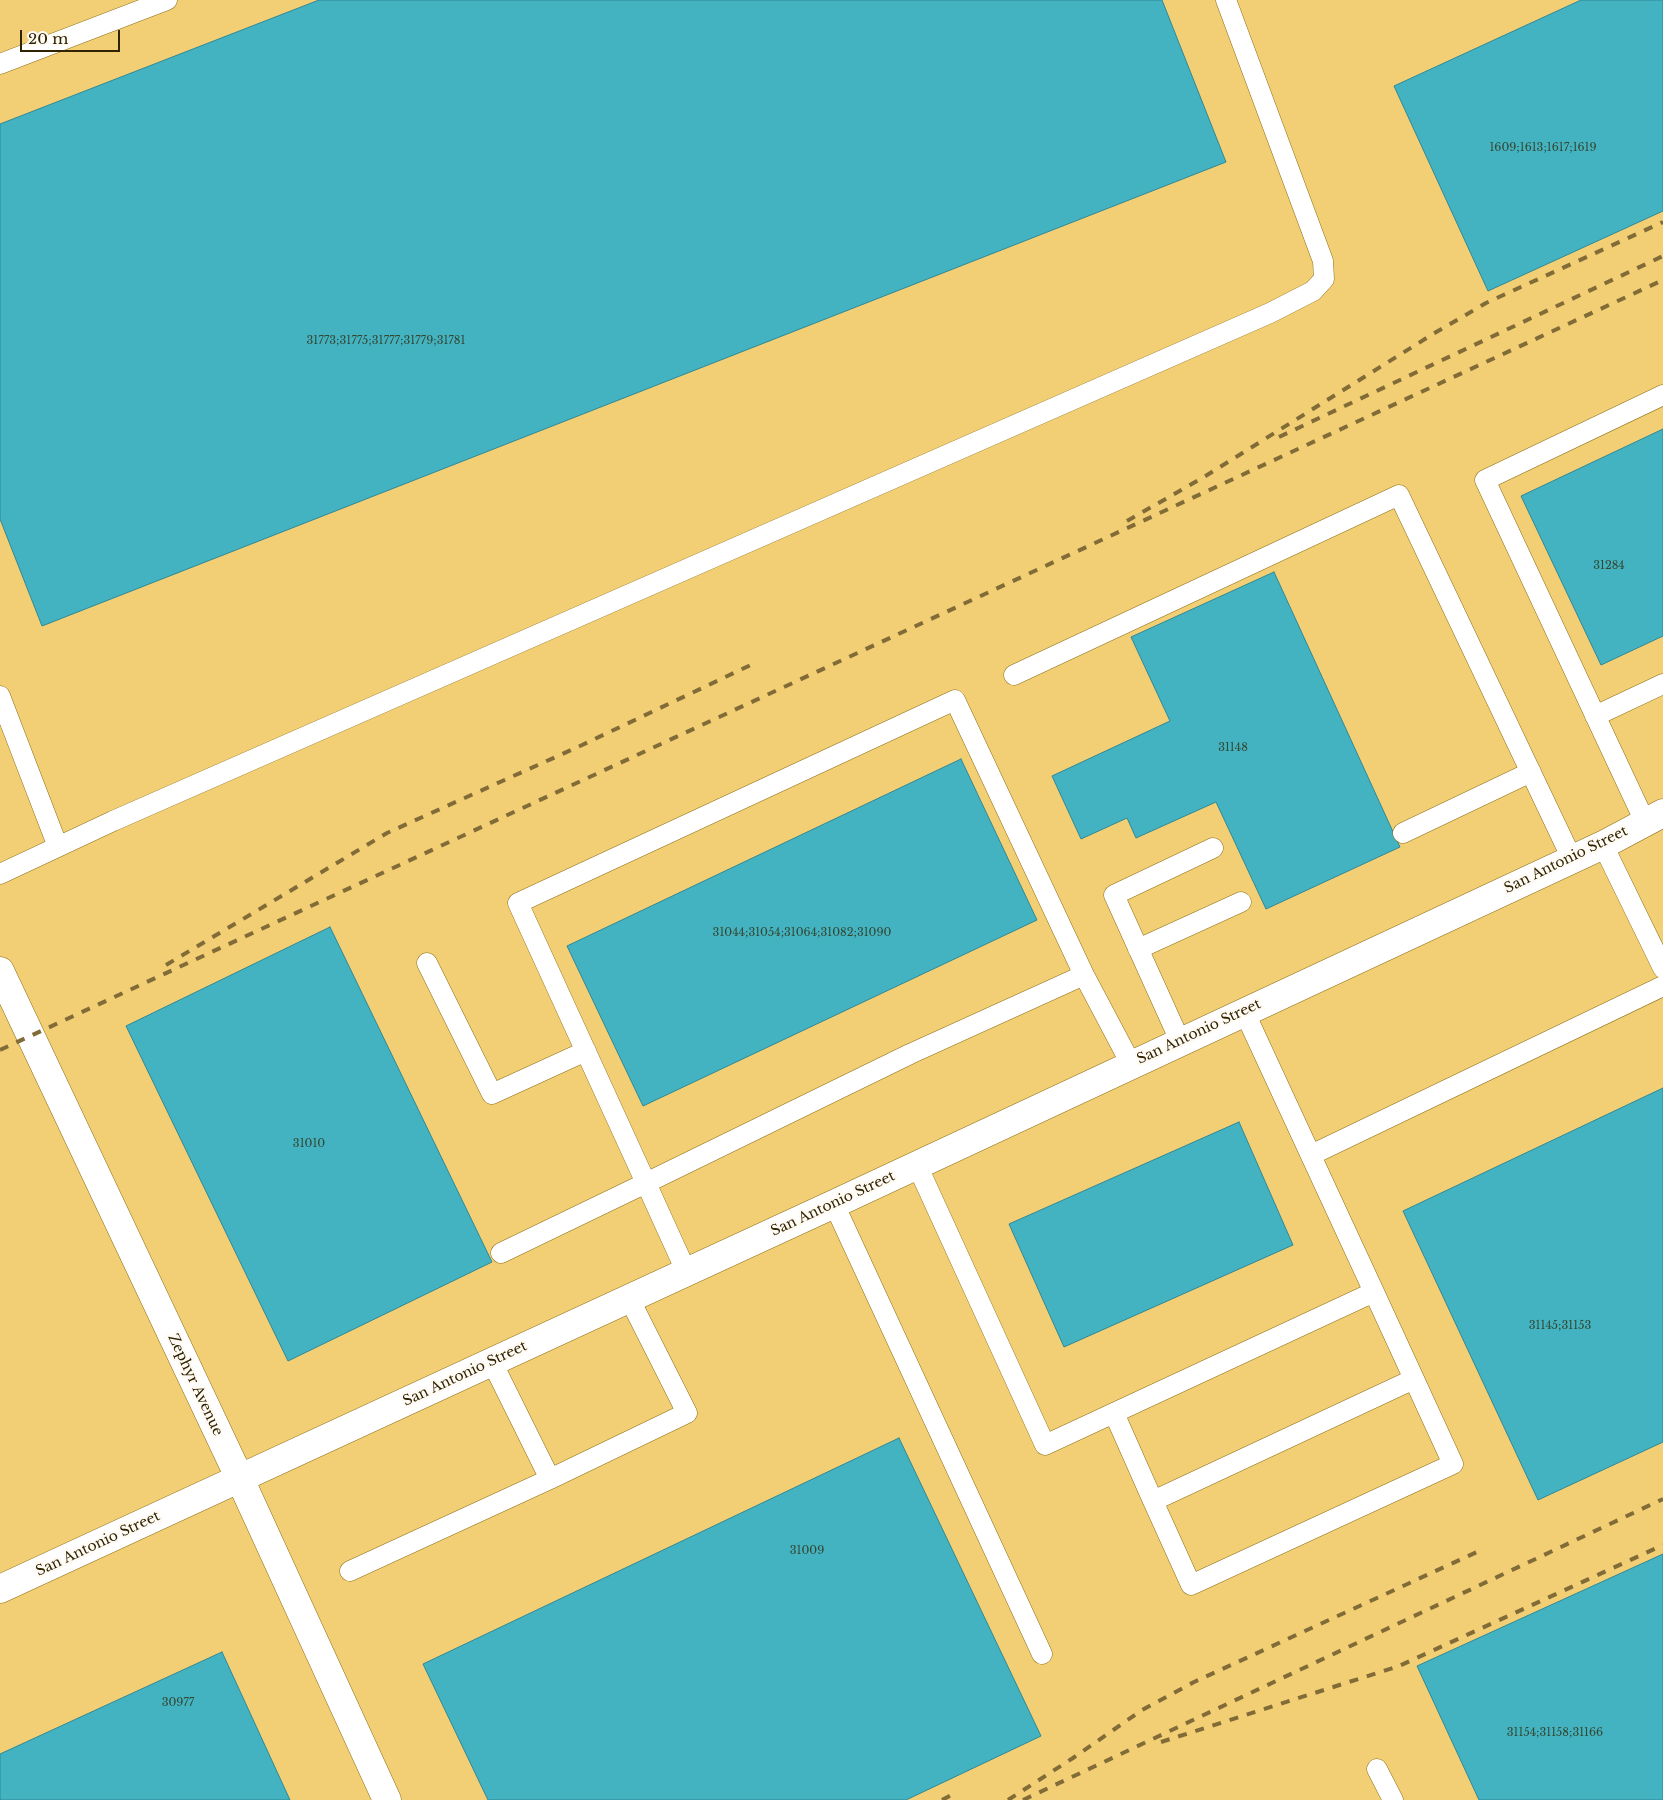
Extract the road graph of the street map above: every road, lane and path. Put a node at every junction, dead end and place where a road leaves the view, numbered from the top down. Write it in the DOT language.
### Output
graph roads {
  1 [pos="167,0"];
  2 [pos="1226,0"];
  3 [pos="0,64"];
  4 [pos="1663,395"];
  5 [pos="1014,674"];
  6 [pos="1663,684"];
  7 [pos="0,696"];
  8 [pos="1595,716"];
  9 [pos="1531,772"];
  10 [pos="1654,817"];
  11 [pos="1403,833"];
  12 [pos="1602,845"];
  13 [pos="58,847"];
  14 [pos="1213,848"];
  15 [pos="1572,859"];
  16 [pos="0,874"];
  17 [pos="1240,902"];
  18 [pos="1138,949"];
  19 [pos="427,963"];
  20 [pos="1663,968"];
  21 [pos="0,971"];
  22 [pos="1084,975"];
  23 [pos="1663,986"];
  24 [pos="1244,1011"];
  25 [pos="1180,1041"];
  26 [pos="586,1052"];
  27 [pos="1132,1064"];
  28 [pos="1311,1155"];
  29 [pos="917,1165"];
  30 [pos="646,1183"];
  31 [pos="834,1204"];
  32 [pos="500,1253"];
  33 [pos="686,1271"];
  34 [pos="1374,1292"];
  35 [pos="629,1298"];
  36 [pos="492,1362"];
  37 [pos="1414,1379"];
  38 [pos="1114,1414"];
  39 [pos="240,1479"];
  40 [pos="550,1479"];
  41 [pos="1153,1502"];
  42 [pos="350,1571"];
  43 [pos="0,1589"];
  44 [pos="1042,1654"];
  45 [pos="1378,1769"];
  46 [pos="387,1800"];
  47 [pos="1393,1800"];
  1 -- 3 [label="lane"];
  2 -- 13 [label="lane"];
  4 -- 8 [label="lane"];
  5 -- 9 [label="lane"];
  6 -- 8 [label="lane"];
  7 -- 13 [label="lane"];
  8 -- 10 [label="lane"];
  9 -- 11 [label="lane"];
  9 -- 15 [label="lane"];
  10 -- 12 [label="street, San Antonio Street"];
  12 -- 15 [label="street, San Antonio Street"];
  12 -- 20 [label="lane"];
  13 -- 16 [label="lane"];
  14 -- 18 [label="lane"];
  15 -- 24 [label="street, San Antonio Street"];
  17 -- 18 [label="lane"];
  18 -- 25 [label="lane"];
  19 -- 26 [label="lane"];
  21 -- 39 [label="street, Zephyr Avenue"];
  22 -- 26 [label="lane"];
  22 -- 27 [label="lane"];
  22 -- 30 [label="lane"];
  23 -- 28 [label="lane"];
  24 -- 25 [label="street, San Antonio Street"];
  24 -- 28 [label="lane"];
  25 -- 27 [label="street, San Antonio Street"];
  26 -- 30 [label="lane"];
  27 -- 29 [label="street, San Antonio Street"];
  28 -- 34 [label="lane"];
  29 -- 31 [label="street, San Antonio Street"];
  29 -- 38 [label="lane"];
  30 -- 32 [label="lane"];
  30 -- 33 [label="lane"];
  31 -- 33 [label="street, San Antonio Street"];
  31 -- 44 [label="lane"];
  33 -- 35 [label="street, San Antonio Street"];
  34 -- 37 [label="lane"];
  34 -- 38 [label="lane"];
  35 -- 36 [label="street, San Antonio Street"];
  35 -- 40 [label="lane"];
  36 -- 39 [label="street, San Antonio Street"];
  36 -- 40 [label="lane"];
  37 -- 41 [label="lane"];
  37 -- 41 [label="lane"];
  38 -- 41 [label="lane"];
  39 -- 43 [label="street, San Antonio Street"];
  39 -- 46 [label="street, Zephyr Avenue"];
  40 -- 42 [label="lane"];
  45 -- 47 [label="lane"];
}
